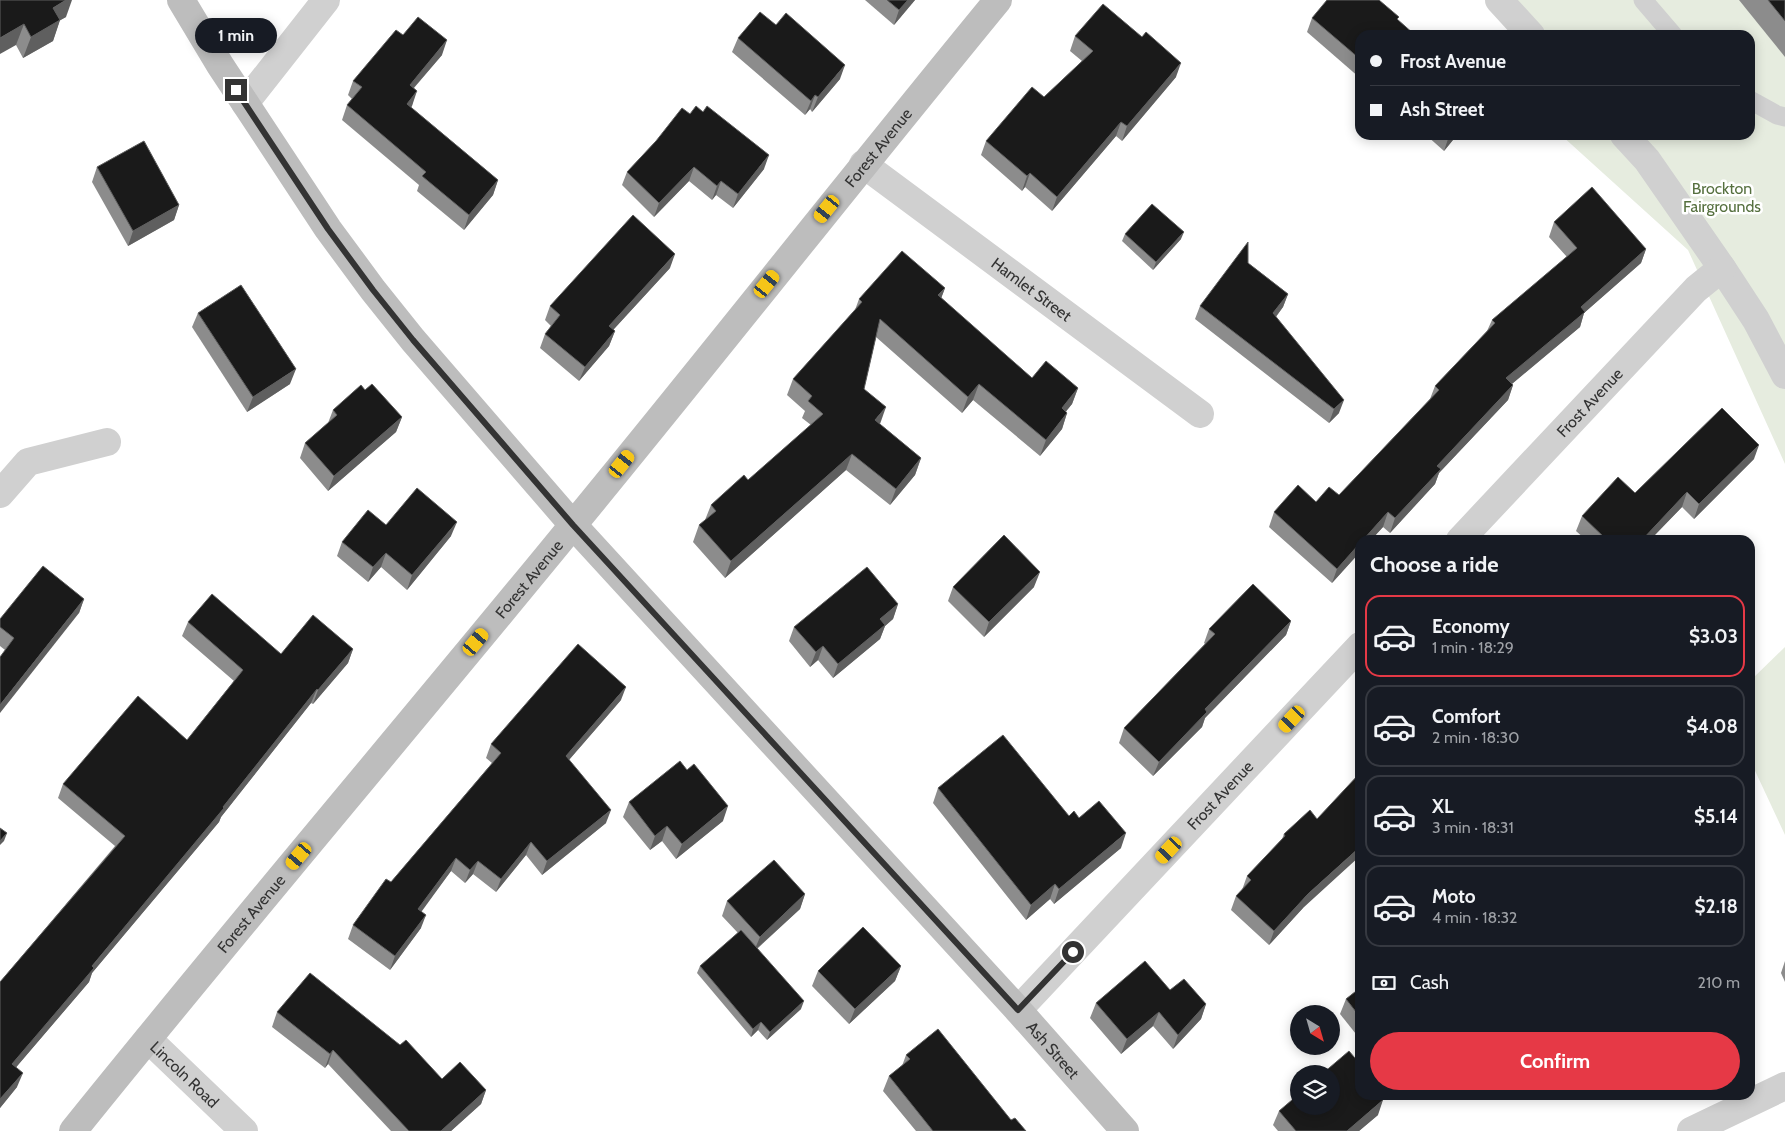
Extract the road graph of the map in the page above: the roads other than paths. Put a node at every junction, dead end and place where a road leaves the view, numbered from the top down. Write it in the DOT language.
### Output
graph roads {
  1 [pos="181,0"];
  2 [pos="326,0"];
  3 [pos="998,0"];
  4 [pos="1499,0"];
  5 [pos="1643,0"];
  6 [pos="1527,30"];
  7 [pos="1669,30"];
  8 [pos="244,103"];
  9 [pos="1755,103"];
  10 [pos="1785,117"];
  11 [pos="1629,140"];
  12 [pos="864,164"];
  13 [pos="1722,268"];
  14 [pos="1785,375"];
  15 [pos="1200,414"];
  16 [pos="106,442"];
  17 [pos="0,494"];
  18 [pos="573,525"];
  19 [pos="1465,535"];
  20 [pos="1355,651"];
  21 [pos="1018,1010"];
  22 [pos="148,1038"];
  23 [pos="1785,1086"];
  24 [pos="73,1131"];
  25 [pos="244,1131"];
  26 [pos="1125,1131"];
  27 [pos="1691,1131"];
  1 -- 8 [label="street, Ash Street"];
  2 -- 8 [label="street"];
  3 -- 12 [label="street, Forest Avenue"];
  4 -- 6 [label="street"];
  5 -- 7 [label="lane"];
  8 -- 18 [label="street, Ash Street"];
  9 -- 10 [label="lane"];
  11 -- 13 [label="street"];
  12 -- 15 [label="street, Hamlet Street"];
  12 -- 18 [label="street, Forest Avenue"];
  13 -- 14 [label="street"];
  13 -- 19 [label="street, Frost Avenue"];
  16 -- 17 [label="street"];
  18 -- 21 [label="street, Ash Street"];
  18 -- 22 [label="street, Forest Avenue"];
  20 -- 21 [label="street, Frost Avenue"];
  21 -- 26 [label="street, Ash Street"];
  22 -- 24 [label="street, Forest Avenue"];
  22 -- 25 [label="street, Lincoln Road"];
  23 -- 27 [label="street"];
}
